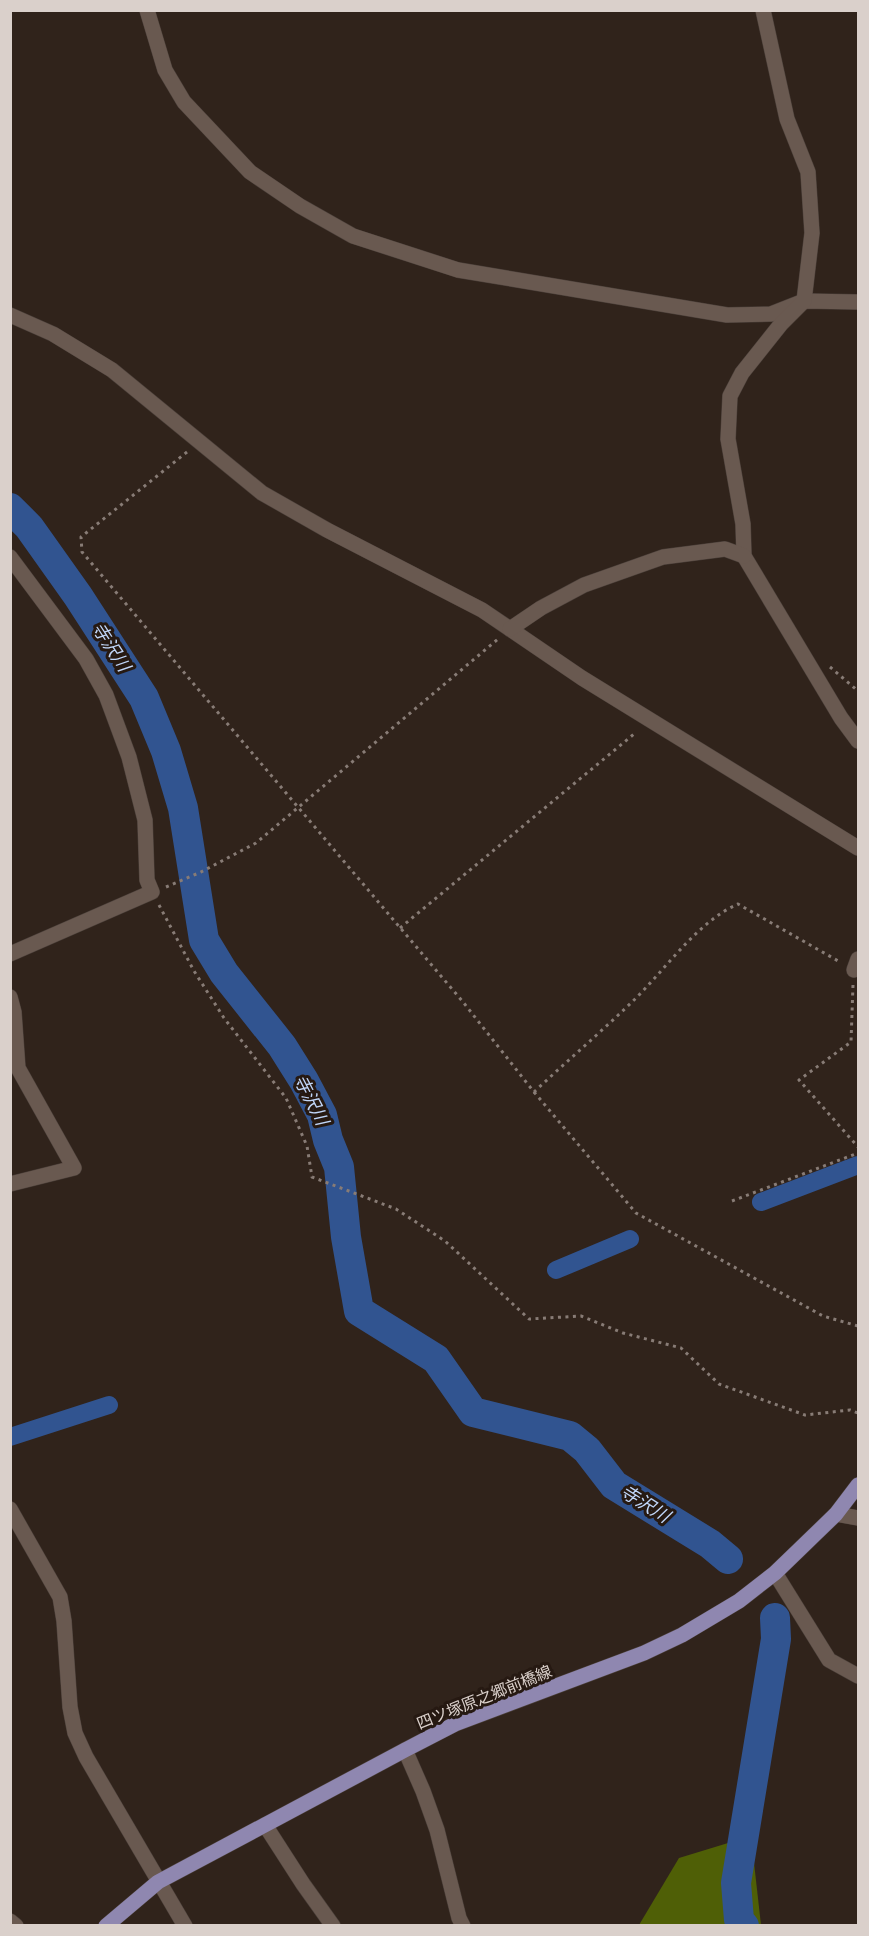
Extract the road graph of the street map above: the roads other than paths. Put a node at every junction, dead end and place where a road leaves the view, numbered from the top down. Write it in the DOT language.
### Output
graph roads {
  1 [pos="147,10"];
  2 [pos="764,10"];
  3 [pos="804,301"];
  4 [pos="858,302"];
  5 [pos="10,315"];
  6 [pos="744,556"];
  7 [pos="10,557"];
  8 [pos="510,629"];
  9 [pos="858,741"];
  10 [pos="858,848"];
  11 [pos="10,954"];
  12 [pos="10,997"];
  13 [pos="10,1184"];
  14 [pos="858,1485"];
  15 [pos="10,1509"];
  16 [pos="836,1514"];
  17 [pos="858,1518"];
  18 [pos="775,1573"];
  19 [pos="858,1676"];
  20 [pos="405,1750"];
  21 [pos="265,1825"];
  22 [pos="158,1882"];
  23 [pos="10,1922"];
  24 [pos="16,1926"];
  25 [pos="106,1926"];
  26 [pos="185,1926"];
  27 [pos="333,1926"];
  28 [pos="463,1926"];
  1 -- 3 [label="street"];
  2 -- 3 [label="street"];
  3 -- 4 [label="street"];
  3 -- 6 [label="street"];
  5 -- 8 [label="street"];
  6 -- 8 [label="street"];
  6 -- 9 [label="street"];
  7 -- 11 [label="street"];
  8 -- 10 [label="street"];
  12 -- 13 [label="street"];
  14 -- 16 [label="main road, 四ツ塚原之郷前橋線"];
  15 -- 22 [label="street"];
  16 -- 17 [label="street"];
  16 -- 18 [label="main road, 四ツ塚原之郷前橋線"];
  18 -- 19 [label="street"];
  18 -- 20 [label="main road, 四ツ塚原之郷前橋線"];
  20 -- 21 [label="main road, 四ツ塚原之郷前橋線"];
  20 -- 28 [label="street"];
  21 -- 22 [label="main road, 四ツ塚原之郷前橋線"];
  21 -- 27 [label="street"];
  22 -- 25 [label="main road, 四ツ塚原之郷前橋線"];
  22 -- 26 [label="street"];
  23 -- 24 [label="street"];
}
